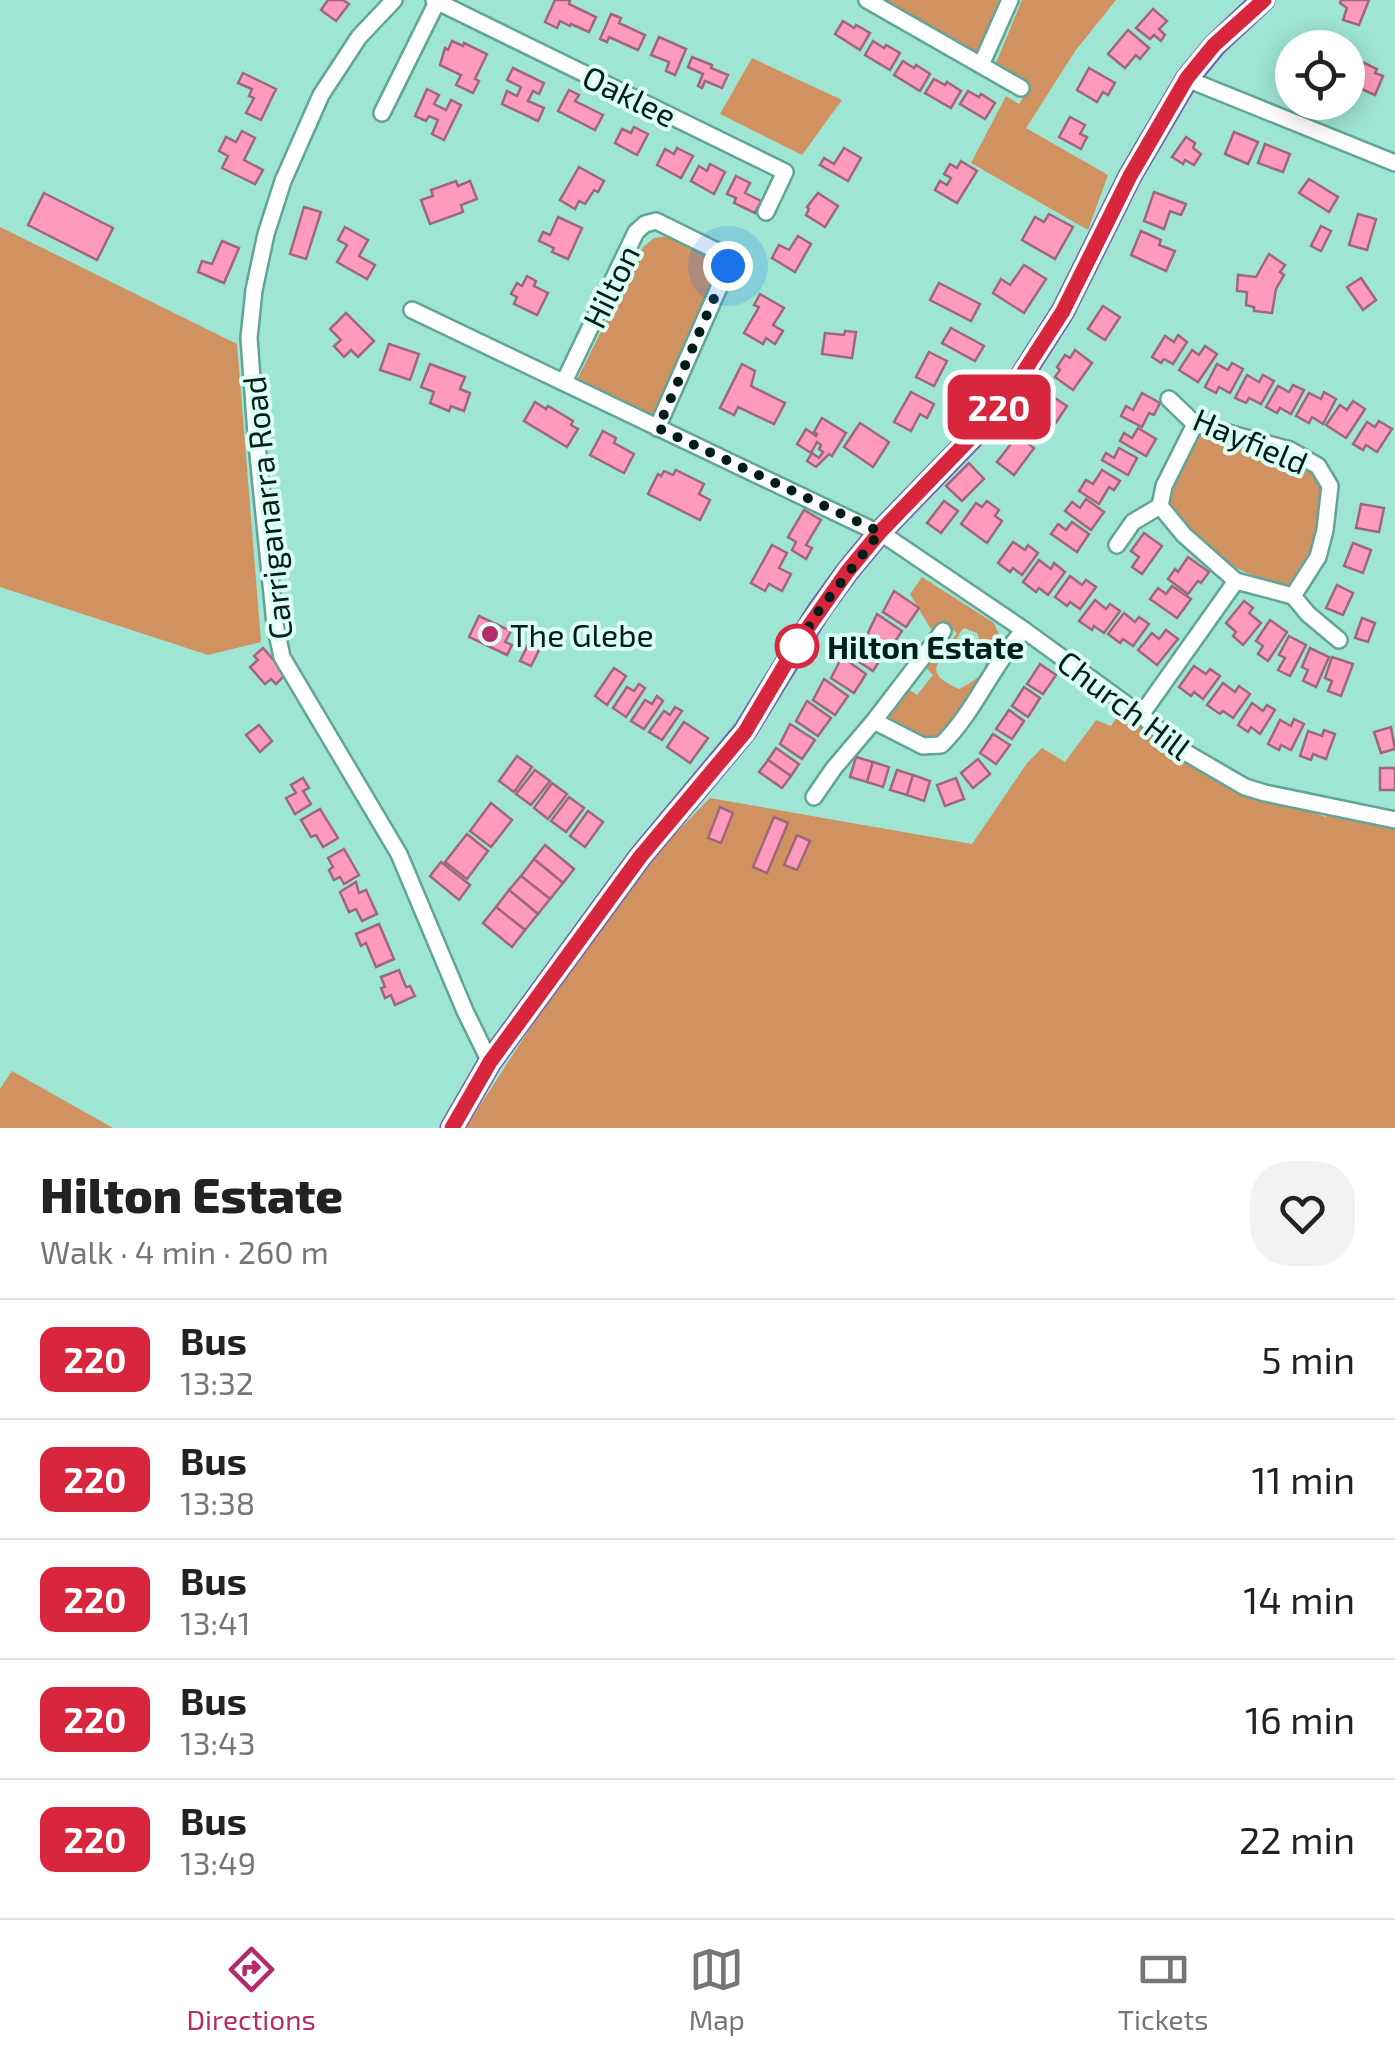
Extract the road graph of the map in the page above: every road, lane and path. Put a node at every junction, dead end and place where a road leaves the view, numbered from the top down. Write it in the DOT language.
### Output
graph roads {
  1 [pos="394,0"];
  2 [pos="867,0"];
  3 [pos="1010,0"];
  4 [pos="436,1"];
  5 [pos="1249,4"];
  6 [pos="981,65"];
  7 [pos="1187,78"];
  8 [pos="1021,88"];
  9 [pos="382,113"];
  10 [pos="1395,163"];
  11 [pos="766,212"];
  12 [pos="412,310"];
  13 [pos="564,382"];
  14 [pos="1169,399"];
  15 [pos="1195,424"];
  16 [pos="658,428"];
  17 [pos="1160,506"];
  18 [pos="880,532"];
  19 [pos="1118,545"];
  20 [pos="1236,581"];
  21 [pos="1294,596"];
  22 [pos="1024,630"];
  23 [pos="943,631"];
  24 [pos="1339,640"];
  25 [pos="1141,715"];
  26 [pos="874,721"];
  27 [pos="814,797"];
  28 [pos="1395,820"];
  29 [pos="490,1062"];
  30 [pos="452,1128"];
  1 -- 29 [label="street, Carriganarra Road"];
  2 -- 6 [label="street"];
  3 -- 6 [label="street"];
  4 -- 9 [label="street"];
  4 -- 11 [label="street, Oaklee"];
  5 -- 7 [label="main road"];
  6 -- 8 [label="street"];
  7 -- 10 [label="street"];
  7 -- 18 [label="main road"];
  12 -- 13 [label="street"];
  13 -- 16 [label="street"];
  13 -- 16 [label="street, Hilton"];
  14 -- 15 [label="street, Hayfield"];
  15 -- 17 [label="street"];
  15 -- 21 [label="street, Hayfield"];
  16 -- 18 [label="street"];
  17 -- 19 [label="street"];
  17 -- 20 [label="street"];
  18 -- 22 [label="street, Church Hill"];
  18 -- 29 [label="main road"];
  20 -- 21 [label="street"];
  20 -- 25 [label="street"];
  21 -- 24 [label="street"];
  22 -- 25 [label="street, Church Hill"];
  22 -- 26 [label="street"];
  23 -- 26 [label="street"];
  25 -- 28 [label="street, Church Hill"];
  26 -- 27 [label="street"];
  29 -- 30 [label="main road"];
}
